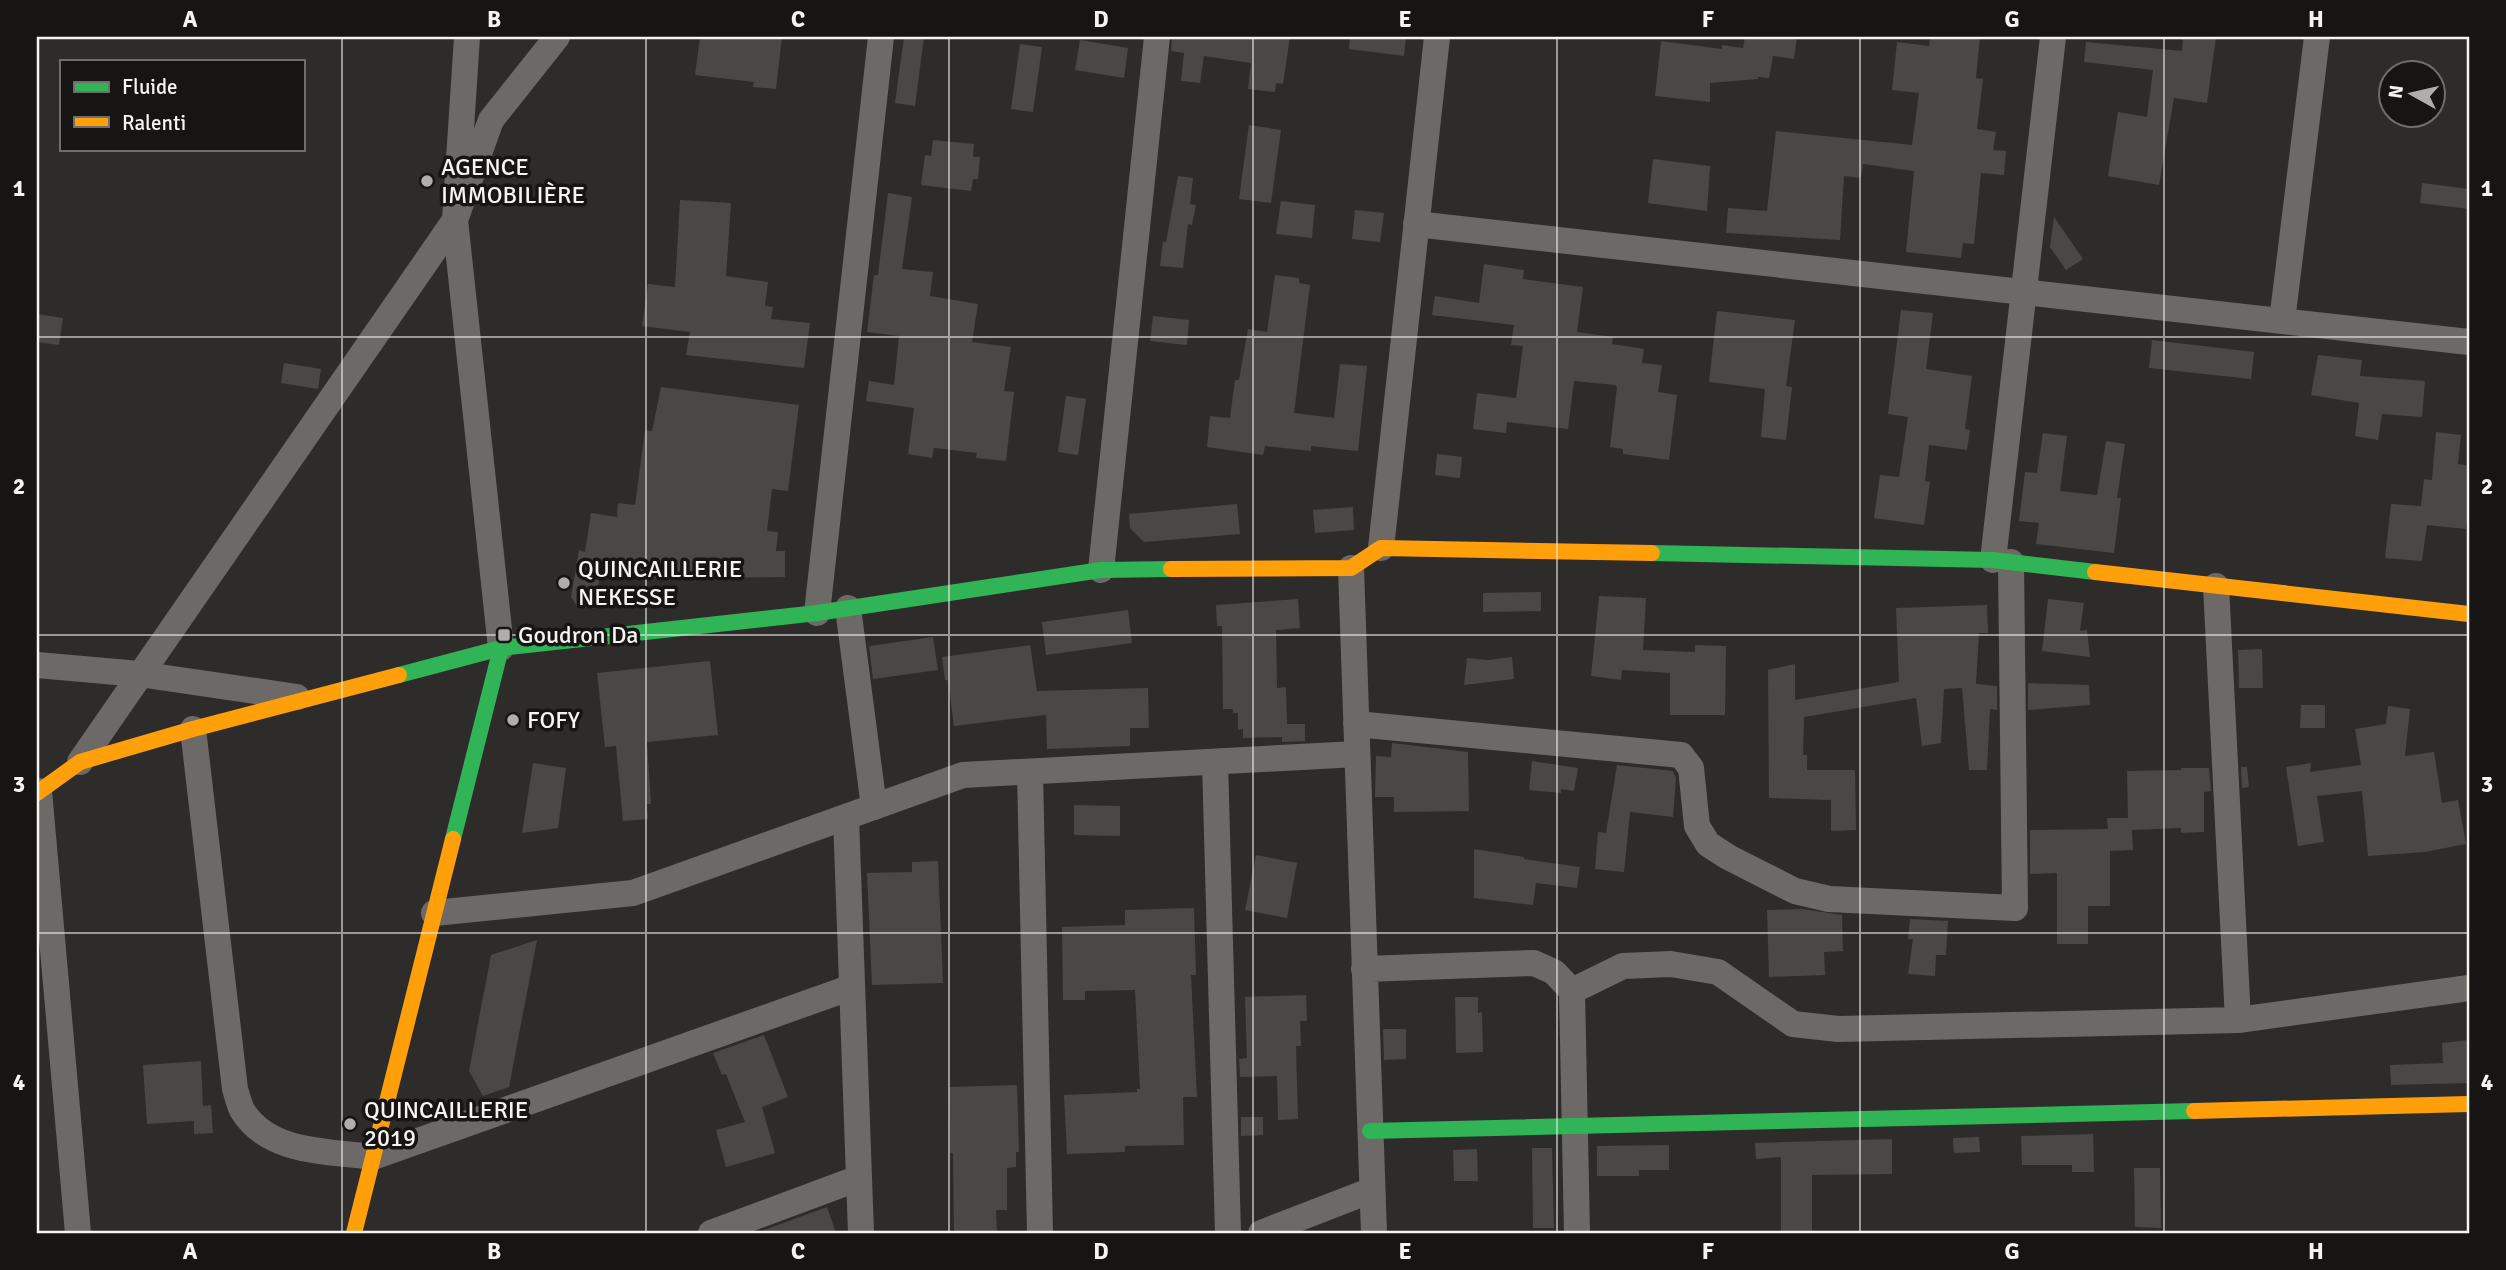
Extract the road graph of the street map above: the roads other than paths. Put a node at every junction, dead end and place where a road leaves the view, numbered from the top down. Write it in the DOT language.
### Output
graph roads {
  1 [pos="467,37"];
  2 [pos="557,37"];
  3 [pos="881,37"];
  4 [pos="1157,37"];
  5 [pos="1437,37"];
  6 [pos="2053,37"];
  7 [pos="2318,37"];
  8 [pos="455,220"];
  9 [pos="1416,224"];
  10 [pos="2024,292"];
  11 [pos="2283,321"];
  12 [pos="2469,342"];
  13 [pos="1381,548"];
  14 [pos="2002,561"];
  15 [pos="1351,568"];
  16 [pos="1101,570"];
  17 [pos="2216,586"];
  18 [pos="848,608"];
  19 [pos="817,613"];
  20 [pos="2469,614"];
  21 [pos="501,648"];
  22 [pos="37,665"];
  23 [pos="139,674"];
  24 [pos="306,698"];
  25 [pos="1356,724"];
  26 [pos="193,729"];
  27 [pos="1357,754"];
  28 [pos="80,762"];
  29 [pos="1215,762"];
  30 [pos="1030,772"];
  31 [pos="38,792"];
  32 [pos="874,807"];
  33 [pos="846,817"];
  34 [pos="434,914"];
  35 [pos="1364,969"];
  36 [pos="852,987"];
  37 [pos="2469,988"];
  38 [pos="1572,990"];
  39 [pos="2238,1020"];
  40 [pos="2469,1104"];
  41 [pos="1575,1127"];
  42 [pos="1370,1131"];
  43 [pos="373,1157"];
  44 [pos="859,1178"];
  45 [pos="1372,1190"];
  46 [pos="78,1233"];
  47 [pos="354,1233"];
  48 [pos="711,1233"];
  49 [pos="861,1233"];
  50 [pos="1040,1233"];
  51 [pos="1228,1233"];
  52 [pos="1261,1233"];
  53 [pos="1374,1233"];
  54 [pos="1577,1233"];
  1 -- 8 [label="street"];
  2 -- 8 [label="street"];
  3 -- 19 [label="street"];
  4 -- 16 [label="street"];
  5 -- 9 [label="street"];
  6 -- 10 [label="street"];
  7 -- 11 [label="street"];
  8 -- 21 [label="street"];
  8 -- 23 [label="street"];
  9 -- 10 [label="street"];
  9 -- 13 [label="street"];
  10 -- 11 [label="street"];
  10 -- 14 [label="street"];
  11 -- 12 [label="street"];
  13 -- 14 [label="street"];
  13 -- 15 [label="street"];
  14 -- 17 [label="street"];
  14 -- 25 [label="street"];
  15 -- 16 [label="street"];
  15 -- 25 [label="street"];
  16 -- 18 [label="street"];
  17 -- 20 [label="street"];
  17 -- 39 [label="street"];
  18 -- 19 [label="street"];
  18 -- 32 [label="street"];
  19 -- 21 [label="street"];
  21 -- 24 [label="street"];
  21 -- 34 [label="street"];
  22 -- 23 [label="street"];
  23 -- 24 [label="street"];
  23 -- 28 [label="street"];
  24 -- 26 [label="street"];
  25 -- 27 [label="street"];
  26 -- 28 [label="street"];
  26 -- 43 [label="street"];
  27 -- 29 [label="street"];
  27 -- 35 [label="street"];
  28 -- 31 [label="street"];
  29 -- 30 [label="street"];
  29 -- 51 [label="street"];
  30 -- 32 [label="street"];
  30 -- 50 [label="street"];
  31 -- 46 [label="street"];
  32 -- 33 [label="street"];
  33 -- 34 [label="street"];
  33 -- 36 [label="street"];
  34 -- 43 [label="street"];
  35 -- 38 [label="street"];
  35 -- 42 [label="street"];
  36 -- 43 [label="street"];
  36 -- 44 [label="street"];
  37 -- 39 [label="street"];
  38 -- 39 [label="street"];
  38 -- 41 [label="street"];
  40 -- 41 [label="street"];
  41 -- 42 [label="street"];
  41 -- 54 [label="street"];
  42 -- 45 [label="street"];
  43 -- 47 [label="street"];
  44 -- 48 [label="street"];
  44 -- 49 [label="street"];
  45 -- 52 [label="street"];
  45 -- 53 [label="street"];
}
